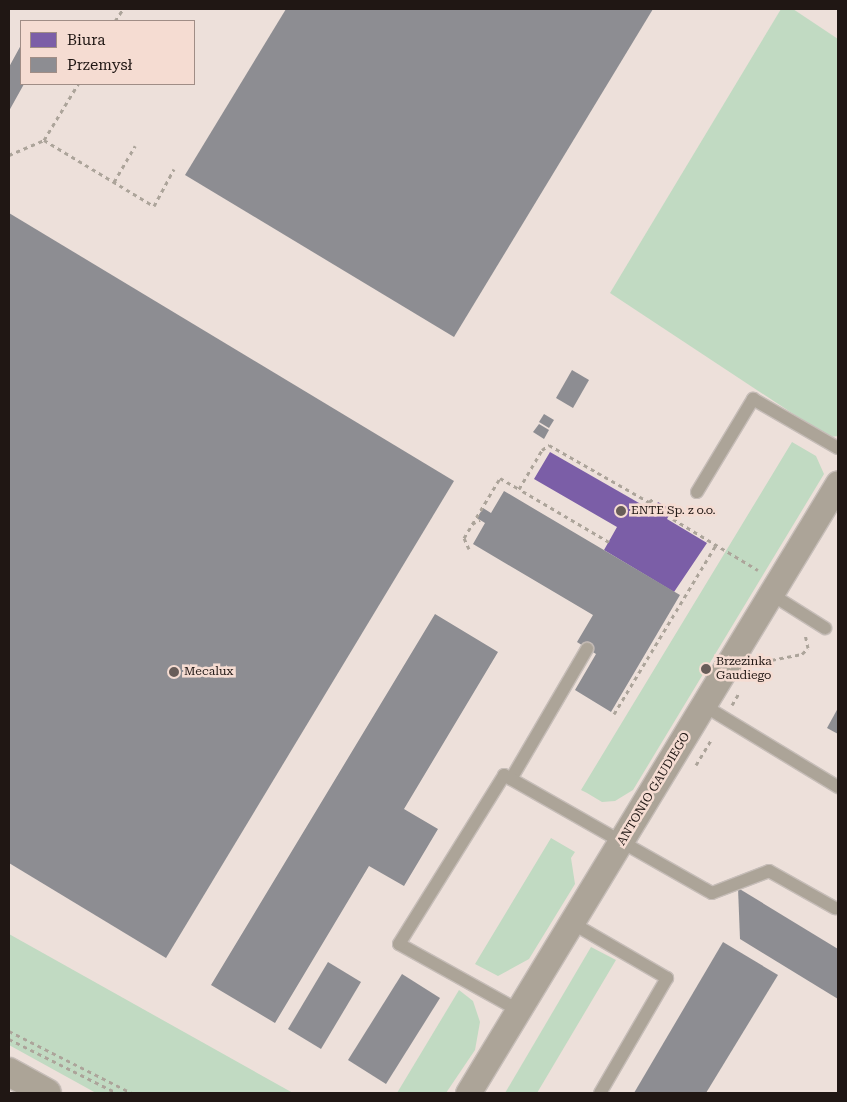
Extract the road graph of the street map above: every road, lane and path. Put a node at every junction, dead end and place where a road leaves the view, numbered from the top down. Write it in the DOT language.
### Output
graph roads {
  1 [pos="123,9"];
  2 [pos="116,20"];
  3 [pos="77,85"];
  4 [pos="44,140"];
  5 [pos="135,146"];
  6 [pos="9,155"];
  7 [pos="174,169"];
  8 [pos="114,182"];
  9 [pos="838,448"];
  10 [pos="838,483"];
  11 [pos="519,489"];
  12 [pos="697,492"];
  13 [pos="653,499"];
  14 [pos="676,512"];
  15 [pos="480,520"];
  16 [pos="472,524"];
  17 [pos="609,542"];
  18 [pos="716,545"];
  19 [pos="469,549"];
  20 [pos="768,584"];
  21 [pos="825,628"];
  22 [pos="800,629"];
  23 [pos="587,649"];
  24 [pos="756,663"];
  25 [pos="703,705"];
  26 [pos="614,714"];
  27 [pos="511,779"];
  28 [pos="838,787"];
  29 [pos="622,842"];
  30 [pos="835,908"];
  31 [pos="572,923"];
  32 [pos="518,1010"];
  33 [pos="9,1031"];
  34 [pos="9,1039"];
  35 [pos="9,1072"];
  36 [pos="47,1093"];
  37 [pos="117,1093"];
  38 [pos="132,1093"];
  39 [pos="468,1093"];
  40 [pos="600,1093"];
  1 -- 2 [label="path"];
  3 -- 4 [label="path"];
  4 -- 6 [label="path"];
  4 -- 8 [label="path"];
  5 -- 8 [label="path"];
  7 -- 8 [label="path"];
  9 -- 12 [label="lane"];
  10 -- 20 [label="street, ANTONIO GAUDIEGO"];
  11 -- 13 [label="path"];
  11 -- 16 [label="path"];
  11 -- 17 [label="path"];
  14 -- 18 [label="path"];
  15 -- 16 [label="path"];
  16 -- 19 [label="path"];
  18 -- 20 [label="path"];
  18 -- 26 [label="path"];
  20 -- 21 [label="lane"];
  20 -- 25 [label="street, ANTONIO GAUDIEGO"];
  22 -- 24 [label="path"];
  23 -- 27 [label="lane"];
  25 -- 28 [label="lane"];
  25 -- 29 [label="street, ANTONIO GAUDIEGO"];
  27 -- 29 [label="lane"];
  27 -- 32 [label="lane"];
  29 -- 30 [label="lane"];
  29 -- 31 [label="street, ANTONIO GAUDIEGO"];
  31 -- 32 [label="street, ANTONIO GAUDIEGO"];
  31 -- 40 [label="lane"];
  32 -- 39 [label="street, ANTONIO GAUDIEGO"];
  33 -- 38 [label="path"];
  34 -- 37 [label="path"];
  35 -- 36 [label="street"];
}
